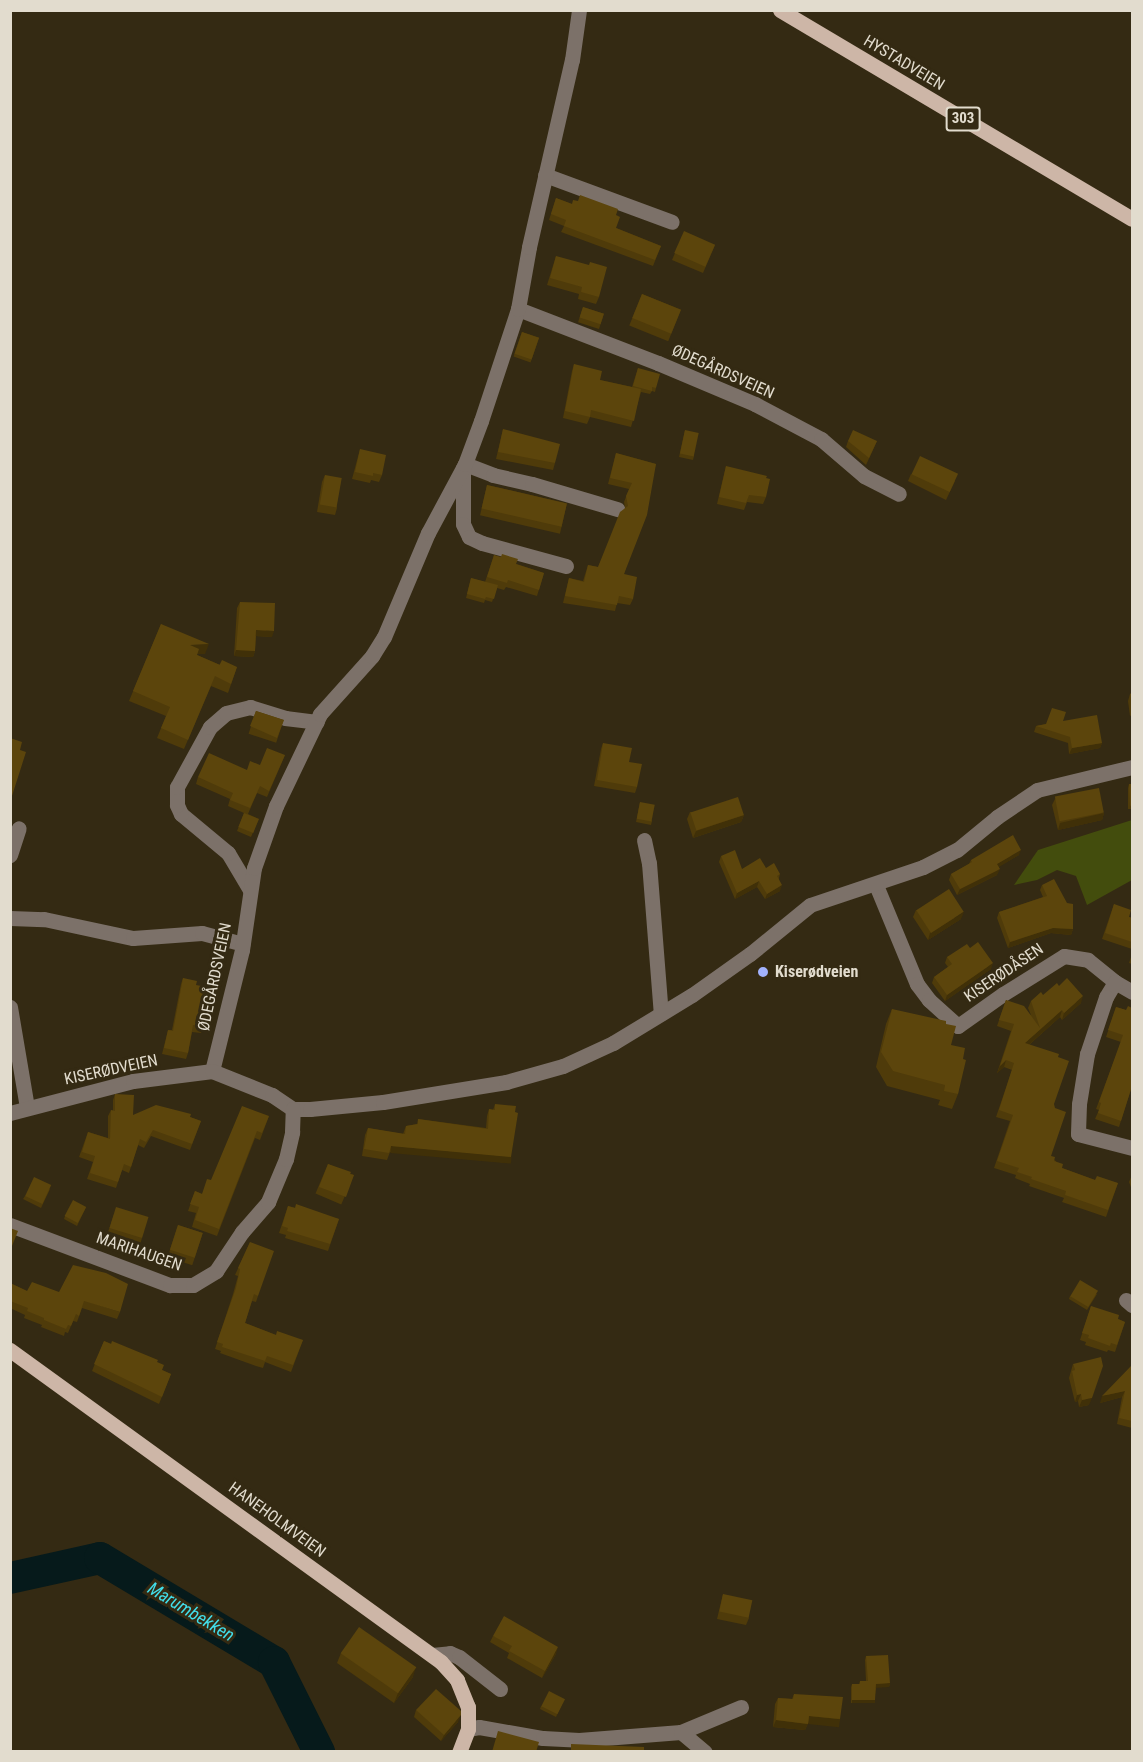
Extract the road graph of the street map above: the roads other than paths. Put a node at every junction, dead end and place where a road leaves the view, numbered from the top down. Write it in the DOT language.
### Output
graph roads {
  1 [pos="579,10"];
  2 [pos="780,10"];
  3 [pos="545,175"];
  4 [pos="1132,219"];
  5 [pos="672,222"];
  6 [pos="518,309"];
  7 [pos="464,466"];
  8 [pos="900,494"];
  9 [pos="617,509"];
  10 [pos="566,566"];
  11 [pos="317,722"];
  12 [pos="1132,767"];
  13 [pos="19,828"];
  14 [pos="644,840"];
  15 [pos="10,855"];
  16 [pos="876,885"];
  17 [pos="250,890"];
  18 [pos="10,918"];
  19 [pos="243,944"];
  20 [pos="1115,982"];
  21 [pos="1132,992"];
  22 [pos="10,1007"];
  23 [pos="661,1014"];
  24 [pos="212,1071"];
  25 [pos="27,1107"];
  26 [pos="293,1108"];
  27 [pos="10,1113"];
  28 [pos="1132,1148"];
  29 [pos="10,1225"];
  30 [pos="10,1350"];
  31 [pos="432,1655"];
  32 [pos="500,1689"];
  33 [pos="741,1707"];
  34 [pos="468,1729"];
  35 [pos="681,1732"];
  36 [pos="459,1752"];
  37 [pos="705,1752"];
  1 -- 3 [label="street, ØDEGÅRDSVEIEN"];
  2 -- 4 [label="main road, HYSTADVEIEN / 303"];
  3 -- 5 [label="street"];
  3 -- 6 [label="street, ØDEGÅRDSVEIEN"];
  6 -- 7 [label="street, ØDEGÅRDSVEIEN"];
  6 -- 8 [label="street, ØDEGÅRDSVEIEN"];
  7 -- 9 [label="street"];
  7 -- 10 [label="street, ØDEGÅRDSVEIEN"];
  7 -- 11 [label="street, ØDEGÅRDSVEIEN"];
  11 -- 17 [label="street, ØDEGÅRDSVEIEN"];
  11 -- 17 [label="street"];
  12 -- 16 [label="street"];
  13 -- 15 [label="street"];
  14 -- 23 [label="street"];
  16 -- 20 [label="street, KISERØDÅSEN"];
  16 -- 23 [label="street"];
  17 -- 19 [label="street, ØDEGÅRDSVEIEN"];
  18 -- 19 [label="street"];
  19 -- 24 [label="street, ØDEGÅRDSVEIEN"];
  20 -- 21 [label="street, KISERØDÅSEN"];
  20 -- 28 [label="street"];
  22 -- 25 [label="street"];
  23 -- 26 [label="street"];
  24 -- 25 [label="street, KISERØDVEIEN"];
  24 -- 26 [label="street"];
  25 -- 27 [label="street, KISERØDVEIEN"];
  26 -- 29 [label="street, MARIHAUGEN"];
  30 -- 31 [label="main road, HANEHOLMVEIEN"];
  31 -- 32 [label="street"];
  31 -- 34 [label="main road, HANEHOLMVEIEN"];
  33 -- 35 [label="street"];
  34 -- 35 [label="street"];
  34 -- 36 [label="main road, HANEHOLMVEIEN"];
  35 -- 37 [label="street"];
}
